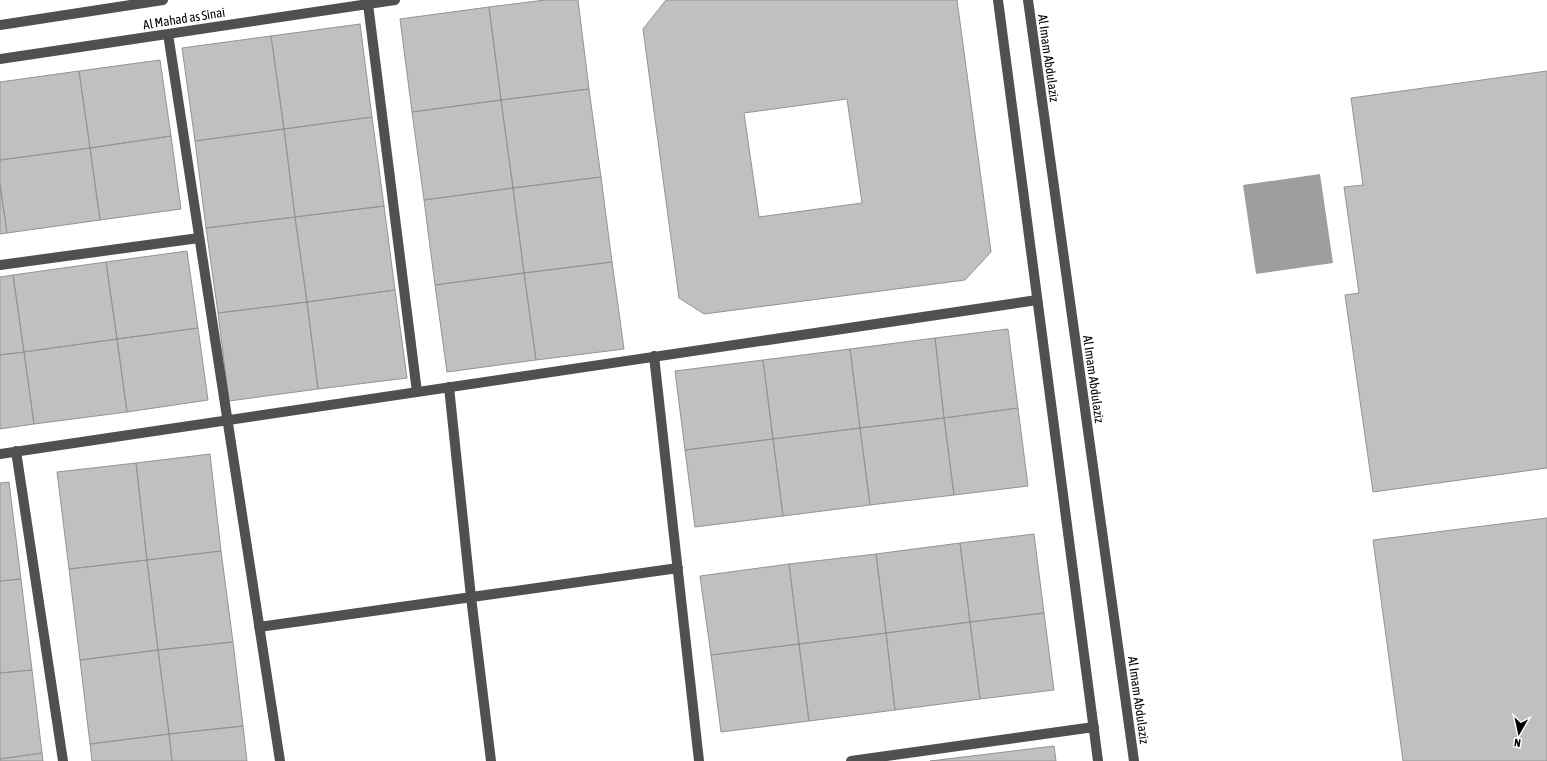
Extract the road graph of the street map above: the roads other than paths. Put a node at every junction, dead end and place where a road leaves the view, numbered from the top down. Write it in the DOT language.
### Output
graph roads {
  1 [pos="162,0"];
  2 [pos="396,0"];
  3 [pos="998,0"];
  4 [pos="1028,0"];
  5 [pos="368,4"];
  6 [pos="0,25"];
  7 [pos="168,34"];
  8 [pos="0,59"];
  9 [pos="199,238"];
  10 [pos="0,265"];
  11 [pos="1037,300"];
  12 [pos="654,356"];
  13 [pos="449,387"];
  14 [pos="417,392"];
  15 [pos="228,420"];
  16 [pos="16,452"];
  17 [pos="0,454"];
  18 [pos="678,568"];
  19 [pos="471,597"];
  20 [pos="259,627"];
  21 [pos="1094,727"];
  22 [pos="63,761"];
  23 [pos="280,761"];
  24 [pos="491,761"];
  25 [pos="699,761"];
  26 [pos="851,761"];
  27 [pos="1098,761"];
  28 [pos="1134,761"];
  1 -- 6 [label="street, Al Mahad as Sinai"];
  2 -- 5 [label="street, Al Mahad as Sinai"];
  3 -- 11 [label="street"];
  4 -- 28 [label="street, Al Imam Abdulaziz"];
  5 -- 7 [label="street, Al Mahad as Sinai"];
  5 -- 14 [label="street"];
  7 -- 8 [label="street, Al Mahad as Sinai"];
  7 -- 9 [label="street"];
  9 -- 10 [label="street"];
  9 -- 15 [label="street"];
  11 -- 12 [label="street"];
  11 -- 21 [label="street"];
  12 -- 13 [label="street"];
  12 -- 18 [label="street"];
  13 -- 14 [label="street"];
  13 -- 19 [label="street"];
  14 -- 15 [label="street"];
  15 -- 16 [label="street"];
  15 -- 20 [label="street"];
  16 -- 17 [label="street"];
  16 -- 22 [label="street"];
  18 -- 19 [label="street"];
  18 -- 25 [label="street"];
  19 -- 20 [label="street"];
  19 -- 24 [label="street"];
  20 -- 23 [label="street"];
  21 -- 26 [label="street"];
  21 -- 27 [label="street"];
}
